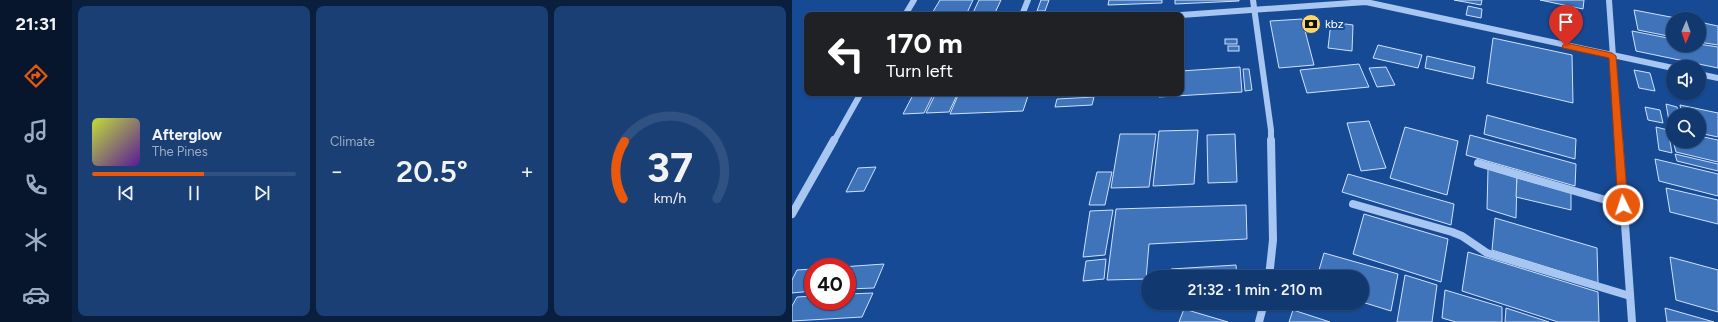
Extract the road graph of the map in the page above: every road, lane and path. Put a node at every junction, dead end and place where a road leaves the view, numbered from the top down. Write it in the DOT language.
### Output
graph roads {
  1 [pos="914,0"];
  2 [pos="1028,0"];
  3 [pos="1253,0"];
  4 [pos="1609,0"];
  5 [pos="1255,11"];
  6 [pos="908,12"];
  7 [pos="1023,12"];
  8 [pos="1184,15"];
  9 [pos="1612,56"];
  10 [pos="1666,67"];
  11 [pos="1706,75"];
  12 [pos="1718,78"];
  13 [pos="859,96"];
  14 [pos="1478,163"];
  15 [pos="1352,204"];
  16 [pos="1623,205"];
  17 [pos="792,214"];
  18 [pos="1270,270"];
  19 [pos="1630,296"];
  20 [pos="1262,310"];
  21 [pos="1259,322"];
  22 [pos="1632,322"];
  1 -- 6 [label="street"];
  2 -- 7 [label="street"];
  3 -- 5 [label="street"];
  4 -- 9 [label="street"];
  5 -- 8 [label="street"];
  5 -- 9 [label="street"];
  5 -- 18 [label="street"];
  9 -- 10 [label="street"];
  9 -- 16 [label="street"];
  11 -- 12 [label="street"];
  13 -- 17 [label="street"];
  14 -- 16 [label="street"];
  15 -- 19 [label="street"];
  16 -- 19 [label="street"];
  19 -- 22 [label="street"];
  20 -- 21 [label="street"];
}
